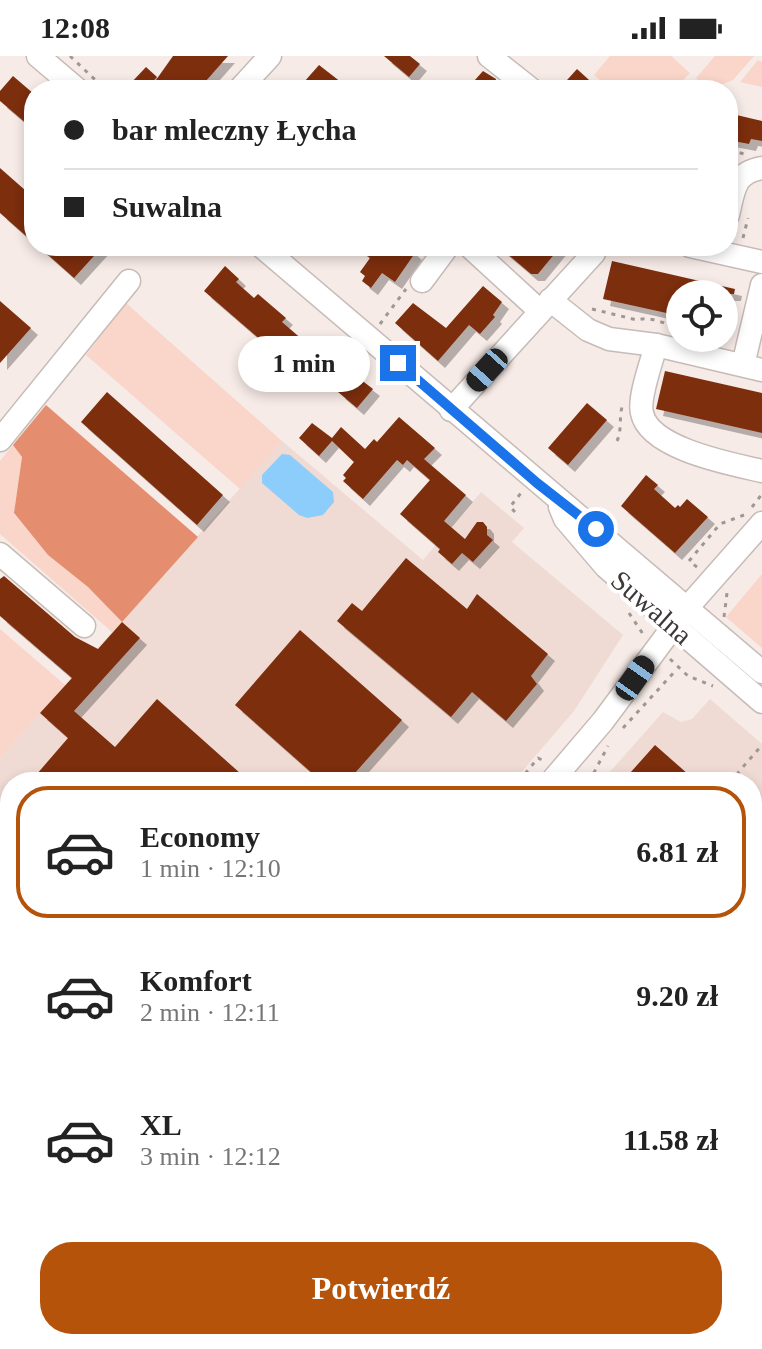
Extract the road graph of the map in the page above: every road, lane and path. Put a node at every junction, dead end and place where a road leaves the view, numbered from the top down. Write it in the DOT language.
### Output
graph roads {
  1 [pos="38,56"];
  2 [pos="70,56"];
  3 [pos="270,56"];
  4 [pos="489,56"];
  5 [pos="66,80"];
  6 [pos="95,80"];
  7 [pos="248,80"];
  8 [pos="519,80"];
  9 [pos="762,168"];
  10 [pos="738,179"];
  11 [pos="738,252"];
  12 [pos="273,256"];
  13 [pos="441,256"];
  14 [pos="482,256"];
  15 [pos="591,256"];
  16 [pos="762,262"];
  17 [pos="129,281"];
  18 [pos="422,281"];
  19 [pos="762,285"];
  20 [pos="545,306"];
  21 [pos="582,306"];
  22 [pos="666,323"];
  23 [pos="377,327"];
  24 [pos="656,345"];
  25 [pos="752,367"];
  26 [pos="451,410"];
  27 [pos="0,440"];
  28 [pos="762,471"];
  29 [pos="524,490"];
  30 [pos="762,494"];
  31 [pos="515,512"];
  32 [pos="762,523"];
  33 [pos="0,554"];
  34 [pos="704,572"];
  35 [pos="727,593"];
  36 [pos="627,610"];
  37 [pos="681,617"];
  38 [pos="84,626"];
  39 [pos="723,629"];
  40 [pos="649,641"];
  41 [pos="668,653"];
  42 [pos="677,669"];
  43 [pos="762,672"];
  44 [pos="724,692"];
  45 [pos="762,702"];
  46 [pos="762,745"];
  47 [pos="565,772"];
  48 [pos="594,772"];
  49 [pos="739,772"];
  1 -- 5 [label="street"];
  2 -- 6 [label="path"];
  3 -- 7 [label="street"];
  4 -- 8 [label="street"];
  9 -- 10 [label="street"];
  11 -- 16 [label="street"];
  12 -- 26 [label="street, Suwalna"];
  13 -- 18 [label="street"];
  14 -- 20 [label="street"];
  15 -- 20 [label="street"];
  17 -- 27 [label="street"];
  18 -- 23 [label="path"];
  19 -- 25 [label="street"];
  20 -- 24 [label="street"];
  20 -- 26 [label="street"];
  21 -- 22 [label="path"];
  24 -- 25 [label="street"];
  24 -- 28 [label="street"];
  26 -- 37 [label="street, Suwalna"];
  29 -- 31 [label="path"];
  30 -- 34 [label="path"];
  32 -- 37 [label="street"];
  33 -- 38 [label="street"];
  35 -- 39 [label="path"];
  36 -- 40 [label="path"];
  37 -- 43 [label="street, Suwalna"];
  37 -- 45 [label="street, Suwalna"];
  37 -- 47 [label="street"];
  41 -- 42 [label="path"];
  42 -- 44 [label="path"];
  42 -- 48 [label="path"];
  46 -- 49 [label="path"];
}
